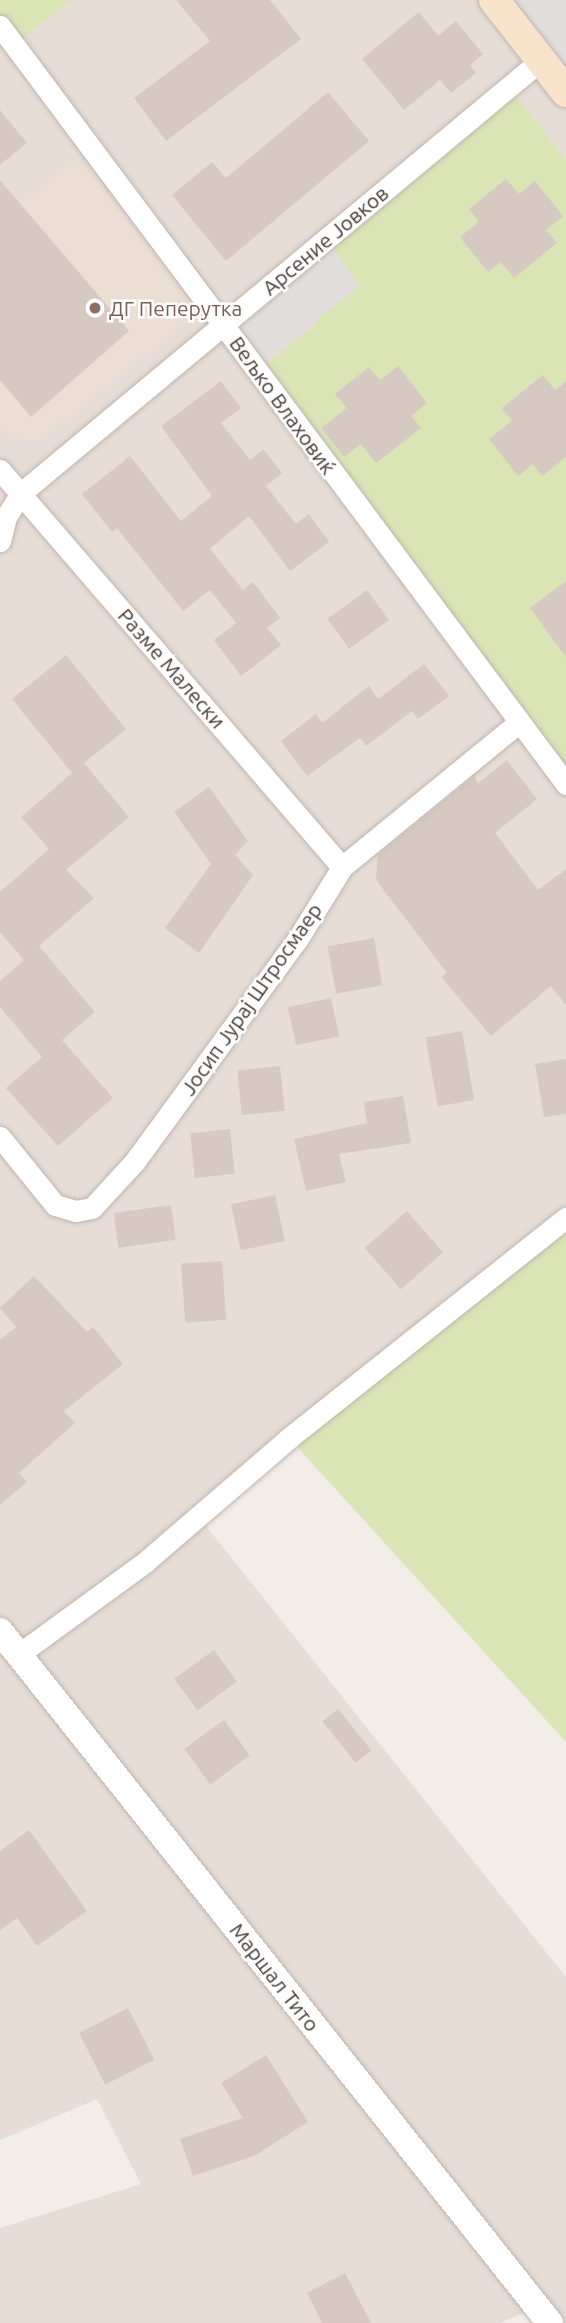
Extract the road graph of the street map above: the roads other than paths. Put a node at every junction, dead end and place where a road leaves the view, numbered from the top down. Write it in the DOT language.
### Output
graph roads {
  1 [pos="494,0"];
  2 [pos="0,26"];
  3 [pos="541,60"];
  4 [pos="566,92"];
  5 [pos="224,324"];
  6 [pos="0,470"];
  7 [pos="21,493"];
  8 [pos="0,541"];
  9 [pos="518,723"];
  10 [pos="566,784"];
  11 [pos="342,867"];
  12 [pos="0,1137"];
  13 [pos="566,1218"];
  14 [pos="0,1630"];
  15 [pos="19,1654"];
  16 [pos="550,2323"];
  1 -- 3 [label="main road"];
  2 -- 5 [label="street, Вељко Влаховиќ"];
  3 -- 4 [label="main road"];
  3 -- 5 [label="street, Арсение Јовков"];
  5 -- 7 [label="street, Арсение Јовков"];
  5 -- 9 [label="street, Вељко Влаховиќ"];
  6 -- 7 [label="street, Разме Малески"];
  7 -- 8 [label="street, Арсение Јовков"];
  7 -- 11 [label="street, Разме Малески"];
  9 -- 10 [label="street, Вељко Влаховиќ"];
  9 -- 11 [label="street, Јосип Јурај Штросмаер"];
  11 -- 12 [label="street, Јосип Јурај Штросмаер"];
  13 -- 15 [label="street"];
  14 -- 15 [label="street, Маршал Тито"];
  15 -- 16 [label="street, Маршал Тито"];
}
